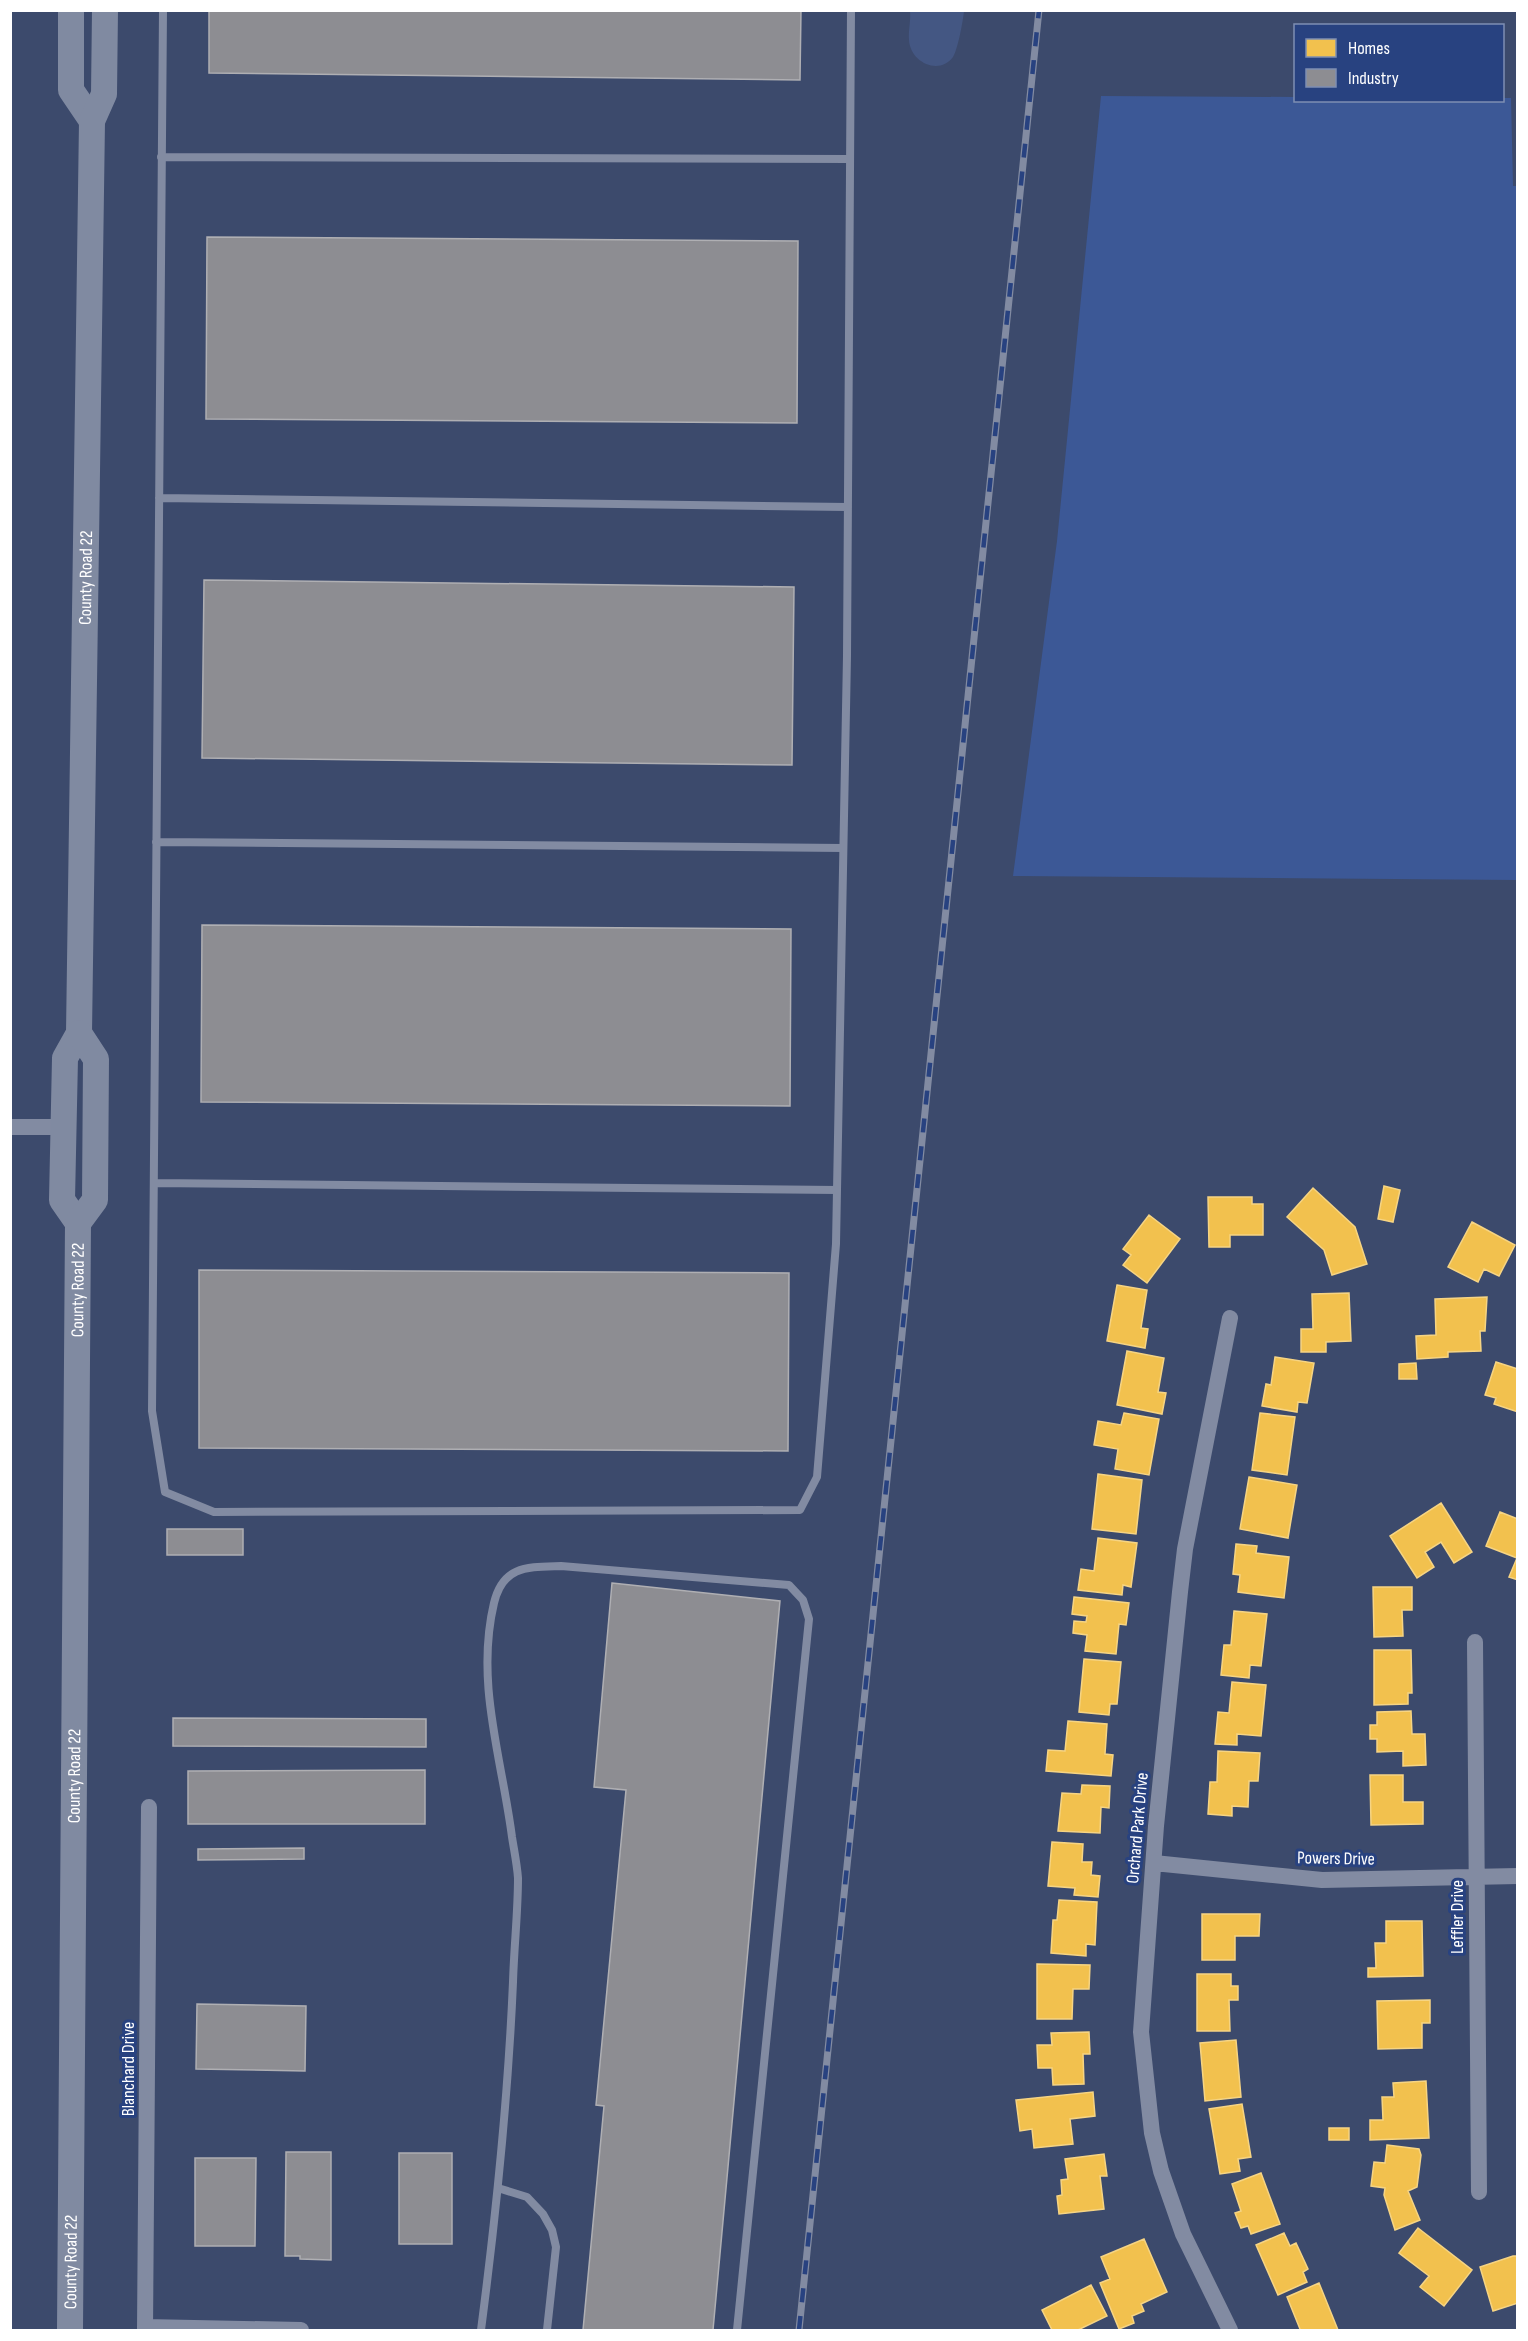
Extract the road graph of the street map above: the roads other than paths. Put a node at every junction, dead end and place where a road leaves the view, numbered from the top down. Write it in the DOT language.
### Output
graph roads {
  1 [pos="71,10"];
  2 [pos="105,10"];
  3 [pos="163,10"];
  4 [pos="851,10"];
  5 [pos="92,121"];
  6 [pos="161,157"];
  7 [pos="850,159"];
  8 [pos="159,498"];
  9 [pos="848,507"];
  10 [pos="156,842"];
  11 [pos="843,848"];
  12 [pos="79,1033"];
  13 [pos="10,1126"];
  14 [pos="63,1127"];
  15 [pos="154,1183"];
  16 [pos="837,1190"];
  17 [pos="78,1223"];
  18 [pos="1230,1318"];
  19 [pos="1474,1642"];
  20 [pos="149,1807"];
  21 [pos="1154,1863"];
  22 [pos="1518,1876"];
  23 [pos="1476,1877"];
  24 [pos="498,2188"];
  25 [pos="1479,2192"];
  26 [pos="145,2329"];
  27 [pos="69,2331"];
  28 [pos="301,2331"];
  29 [pos="481,2331"];
  30 [pos="547,2331"];
  31 [pos="737,2331"];
  32 [pos="1230,2331"];
  1 -- 5 [label="main road"];
  2 -- 5 [label="main road, County Road 22"];
  3 -- 6 [label="lane"];
  4 -- 7 [label="lane"];
  5 -- 12 [label="main road, County Road 22"];
  6 -- 7 [label="lane"];
  6 -- 8 [label="lane"];
  7 -- 9 [label="lane"];
  8 -- 9 [label="lane"];
  8 -- 10 [label="lane"];
  9 -- 11 [label="lane"];
  10 -- 11 [label="lane"];
  10 -- 15 [label="lane"];
  11 -- 16 [label="lane"];
  12 -- 14 [label="main road, County Road 22"];
  12 -- 17 [label="main road, County Road 22"];
  13 -- 14 [label="street"];
  14 -- 17 [label="main road, County Road 22"];
  15 -- 16 [label="lane"];
  15 -- 16 [label="lane"];
  17 -- 27 [label="main road, County Road 22"];
  18 -- 21 [label="street, Orchard Park Drive"];
  19 -- 23 [label="street, Leffler Drive"];
  20 -- 26 [label="street, Blanchard Drive"];
  21 -- 23 [label="street, Powers Drive"];
  21 -- 32 [label="street, Orchard Park Drive"];
  22 -- 23 [label="street, Powers Drive"];
  23 -- 25 [label="street, Leffler Drive"];
  24 -- 29 [label="lane"];
  24 -- 30 [label="lane"];
  24 -- 31 [label="lane"];
  26 -- 28 [label="street"];
}
